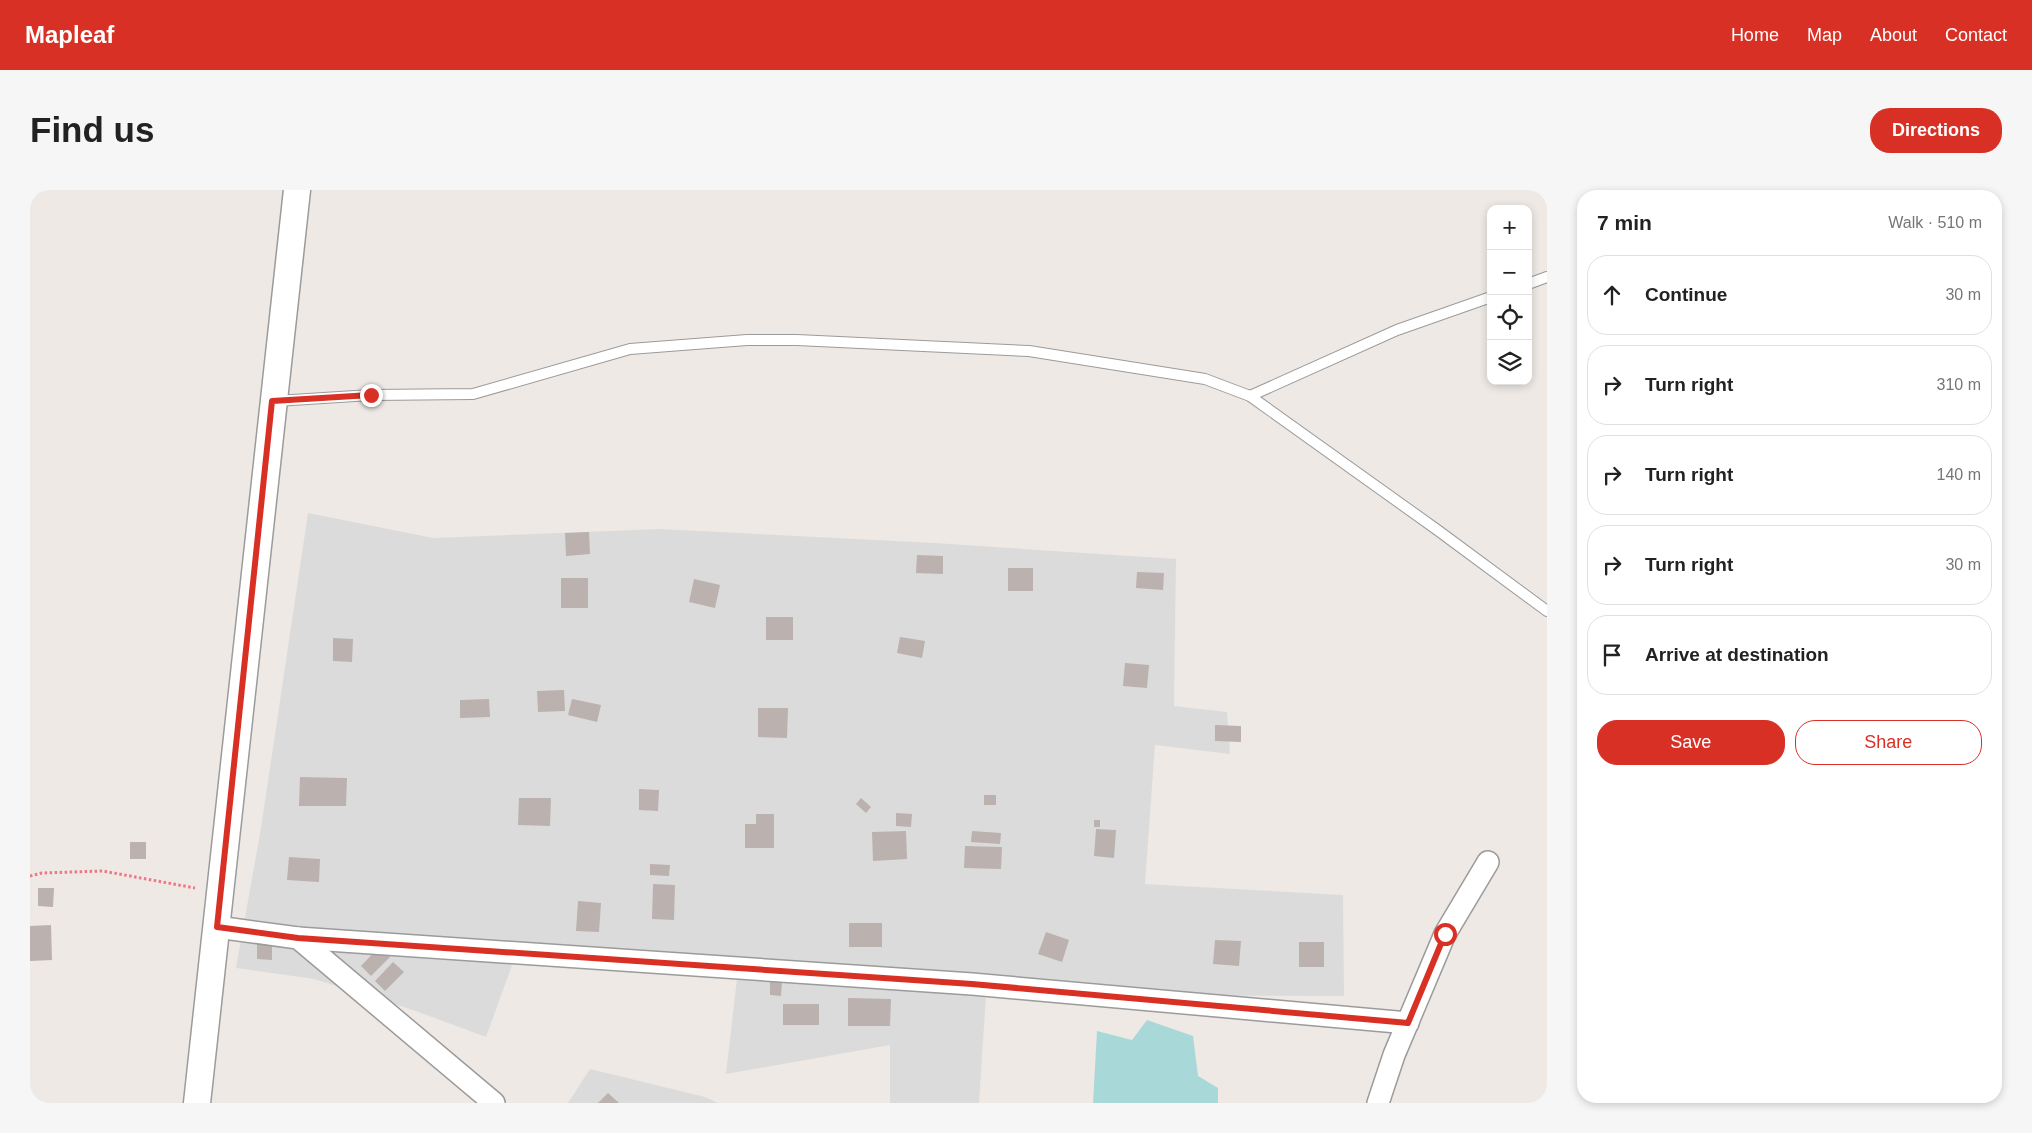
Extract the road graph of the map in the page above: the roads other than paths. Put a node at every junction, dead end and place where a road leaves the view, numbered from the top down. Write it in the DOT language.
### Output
graph roads {
  1 [pos="296,190"];
  2 [pos="1547,277"];
  3 [pos="1532,283"];
  4 [pos="1487,298"];
  5 [pos="1250,396"];
  6 [pos="272,401"];
  7 [pos="1547,611"];
  8 [pos="1488,862"];
  9 [pos="217,927"];
  10 [pos="298,938"];
  11 [pos="1408,1023"];
  12 [pos="197,1103"];
  13 [pos="494,1103"];
  14 [pos="1378,1103"];
  1 -- 6 [label="street"];
  2 -- 3 [label="lane"];
  4 -- 5 [label="lane"];
  5 -- 6 [label="lane"];
  5 -- 7 [label="lane"];
  6 -- 9 [label="street"];
  8 -- 11 [label="street"];
  9 -- 10 [label="street"];
  9 -- 12 [label="street"];
  10 -- 11 [label="street"];
  10 -- 13 [label="street"];
  11 -- 14 [label="street"];
}
